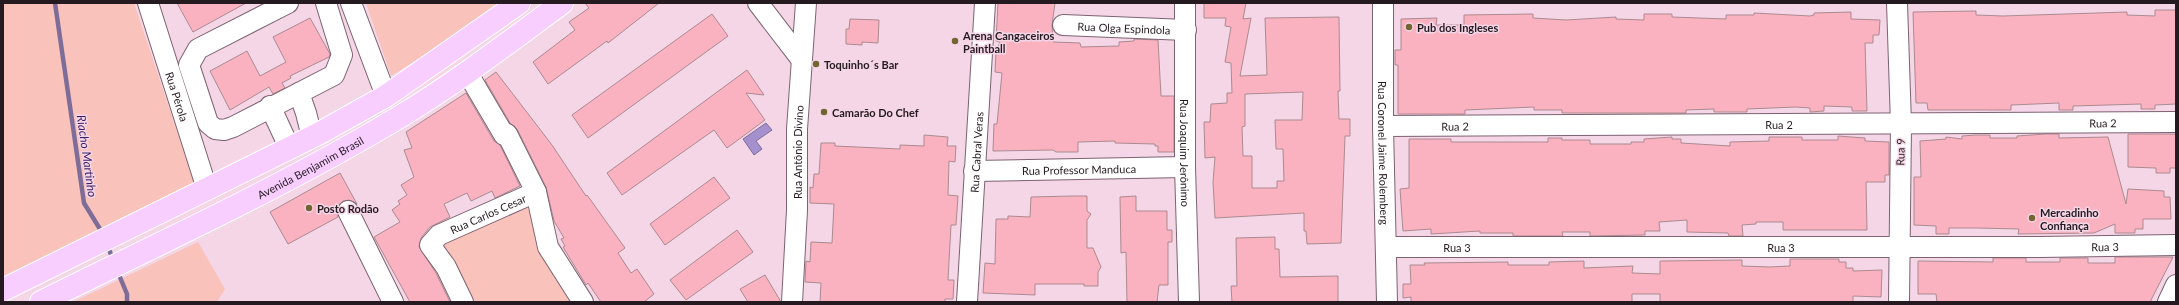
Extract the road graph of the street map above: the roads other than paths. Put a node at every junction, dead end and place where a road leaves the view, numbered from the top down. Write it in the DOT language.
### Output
graph roads {
  1 [pos="148,3"];
  2 [pos="288,3"];
  3 [pos="326,3"];
  4 [pos="351,3"];
  5 [pos="519,3"];
  6 [pos="562,3"];
  7 [pos="758,3"];
  8 [pos="806,3"];
  9 [pos="984,3"];
  10 [pos="1186,3"];
  11 [pos="1383,3"];
  12 [pos="1897,3"];
  13 [pos="1063,25"];
  14 [pos="1186,30"];
  15 [pos="801,59"];
  16 [pos="467,72"];
  17 [pos="298,94"];
  18 [pos="386,96"];
  19 [pos="270,106"];
  20 [pos="2176,122"];
  21 [pos="1901,124"];
  22 [pos="1383,126"];
  23 [pos="315,135"];
  24 [pos="289,147"];
  25 [pos="329,158"];
  26 [pos="1185,167"];
  27 [pos="974,171"];
  28 [pos="207,189"];
  29 [pos="536,192"];
  30 [pos="348,212"];
  31 [pos="2176,244"];
  32 [pos="1899,246"];
  33 [pos="1386,247"];
  34 [pos="2176,285"];
  35 [pos="3,290"];
  36 [pos="41,302"];
  37 [pos="393,302"];
  38 [pos="463,302"];
  39 [pos="583,302"];
  40 [pos="792,302"];
  41 [pos="967,302"];
  42 [pos="1189,302"];
  43 [pos="1387,302"];
  44 [pos="1899,302"];
  45 [pos="2168,302"];
  1 -- 28 [label="street, Rua Pérola"];
  2 -- 19 [label="street"];
  3 -- 17 [label="street"];
  4 -- 18 [label="street"];
  5 -- 18 [label="main road"];
  6 -- 16 [label="main road, Avenida Benjamim Brasil"];
  7 -- 15 [label="street"];
  8 -- 15 [label="street, Rua Antônio Divino"];
  9 -- 27 [label="street, Rua Cabral Veras"];
  10 -- 14 [label="street, Rua Joaquim Jerônimo"];
  11 -- 22 [label="street, Rua Coronel Jaime Rolemberg"];
  12 -- 21 [label="street, Rua 9"];
  13 -- 14 [label="street, Rua Olga Espindola"];
  14 -- 26 [label="street, Rua Joaquim Jerônimo"];
  15 -- 40 [label="street, Rua Antônio Divino"];
  16 -- 25 [label="main road, Avenida Benjamim Brasil"];
  16 -- 29 [label="street"];
  17 -- 19 [label="street"];
  17 -- 23 [label="street"];
  18 -- 23 [label="main road"];
  19 -- 24 [label="street"];
  20 -- 21 [label="street, Rua 2"];
  21 -- 22 [label="street, Rua 2"];
  21 -- 32 [label="street, Rua 9"];
  22 -- 33 [label="street, Rua Coronel Jaime Rolemberg"];
  23 -- 24 [label="main road"];
  23 -- 25 [label="main road"];
  24 -- 28 [label="main road"];
  25 -- 36 [label="main road, Avenida Benjamim Brasil"];
  26 -- 27 [label="street, Rua Professor Manduca"];
  26 -- 42 [label="street, Rua Joaquim Jerônimo"];
  27 -- 41 [label="street, Rua Cabral Veras"];
  28 -- 35 [label="main road"];
  29 -- 38 [label="street, Rua Carlos Cesar"];
  29 -- 39 [label="street"];
  30 -- 37 [label="street"];
  31 -- 32 [label="street, Rua 3"];
  32 -- 33 [label="street, Rua 3"];
  32 -- 44 [label="street, Rua 9"];
  33 -- 43 [label="street, Rua Coronel Jaime Rolemberg"];
  34 -- 45 [label="street"];
}
